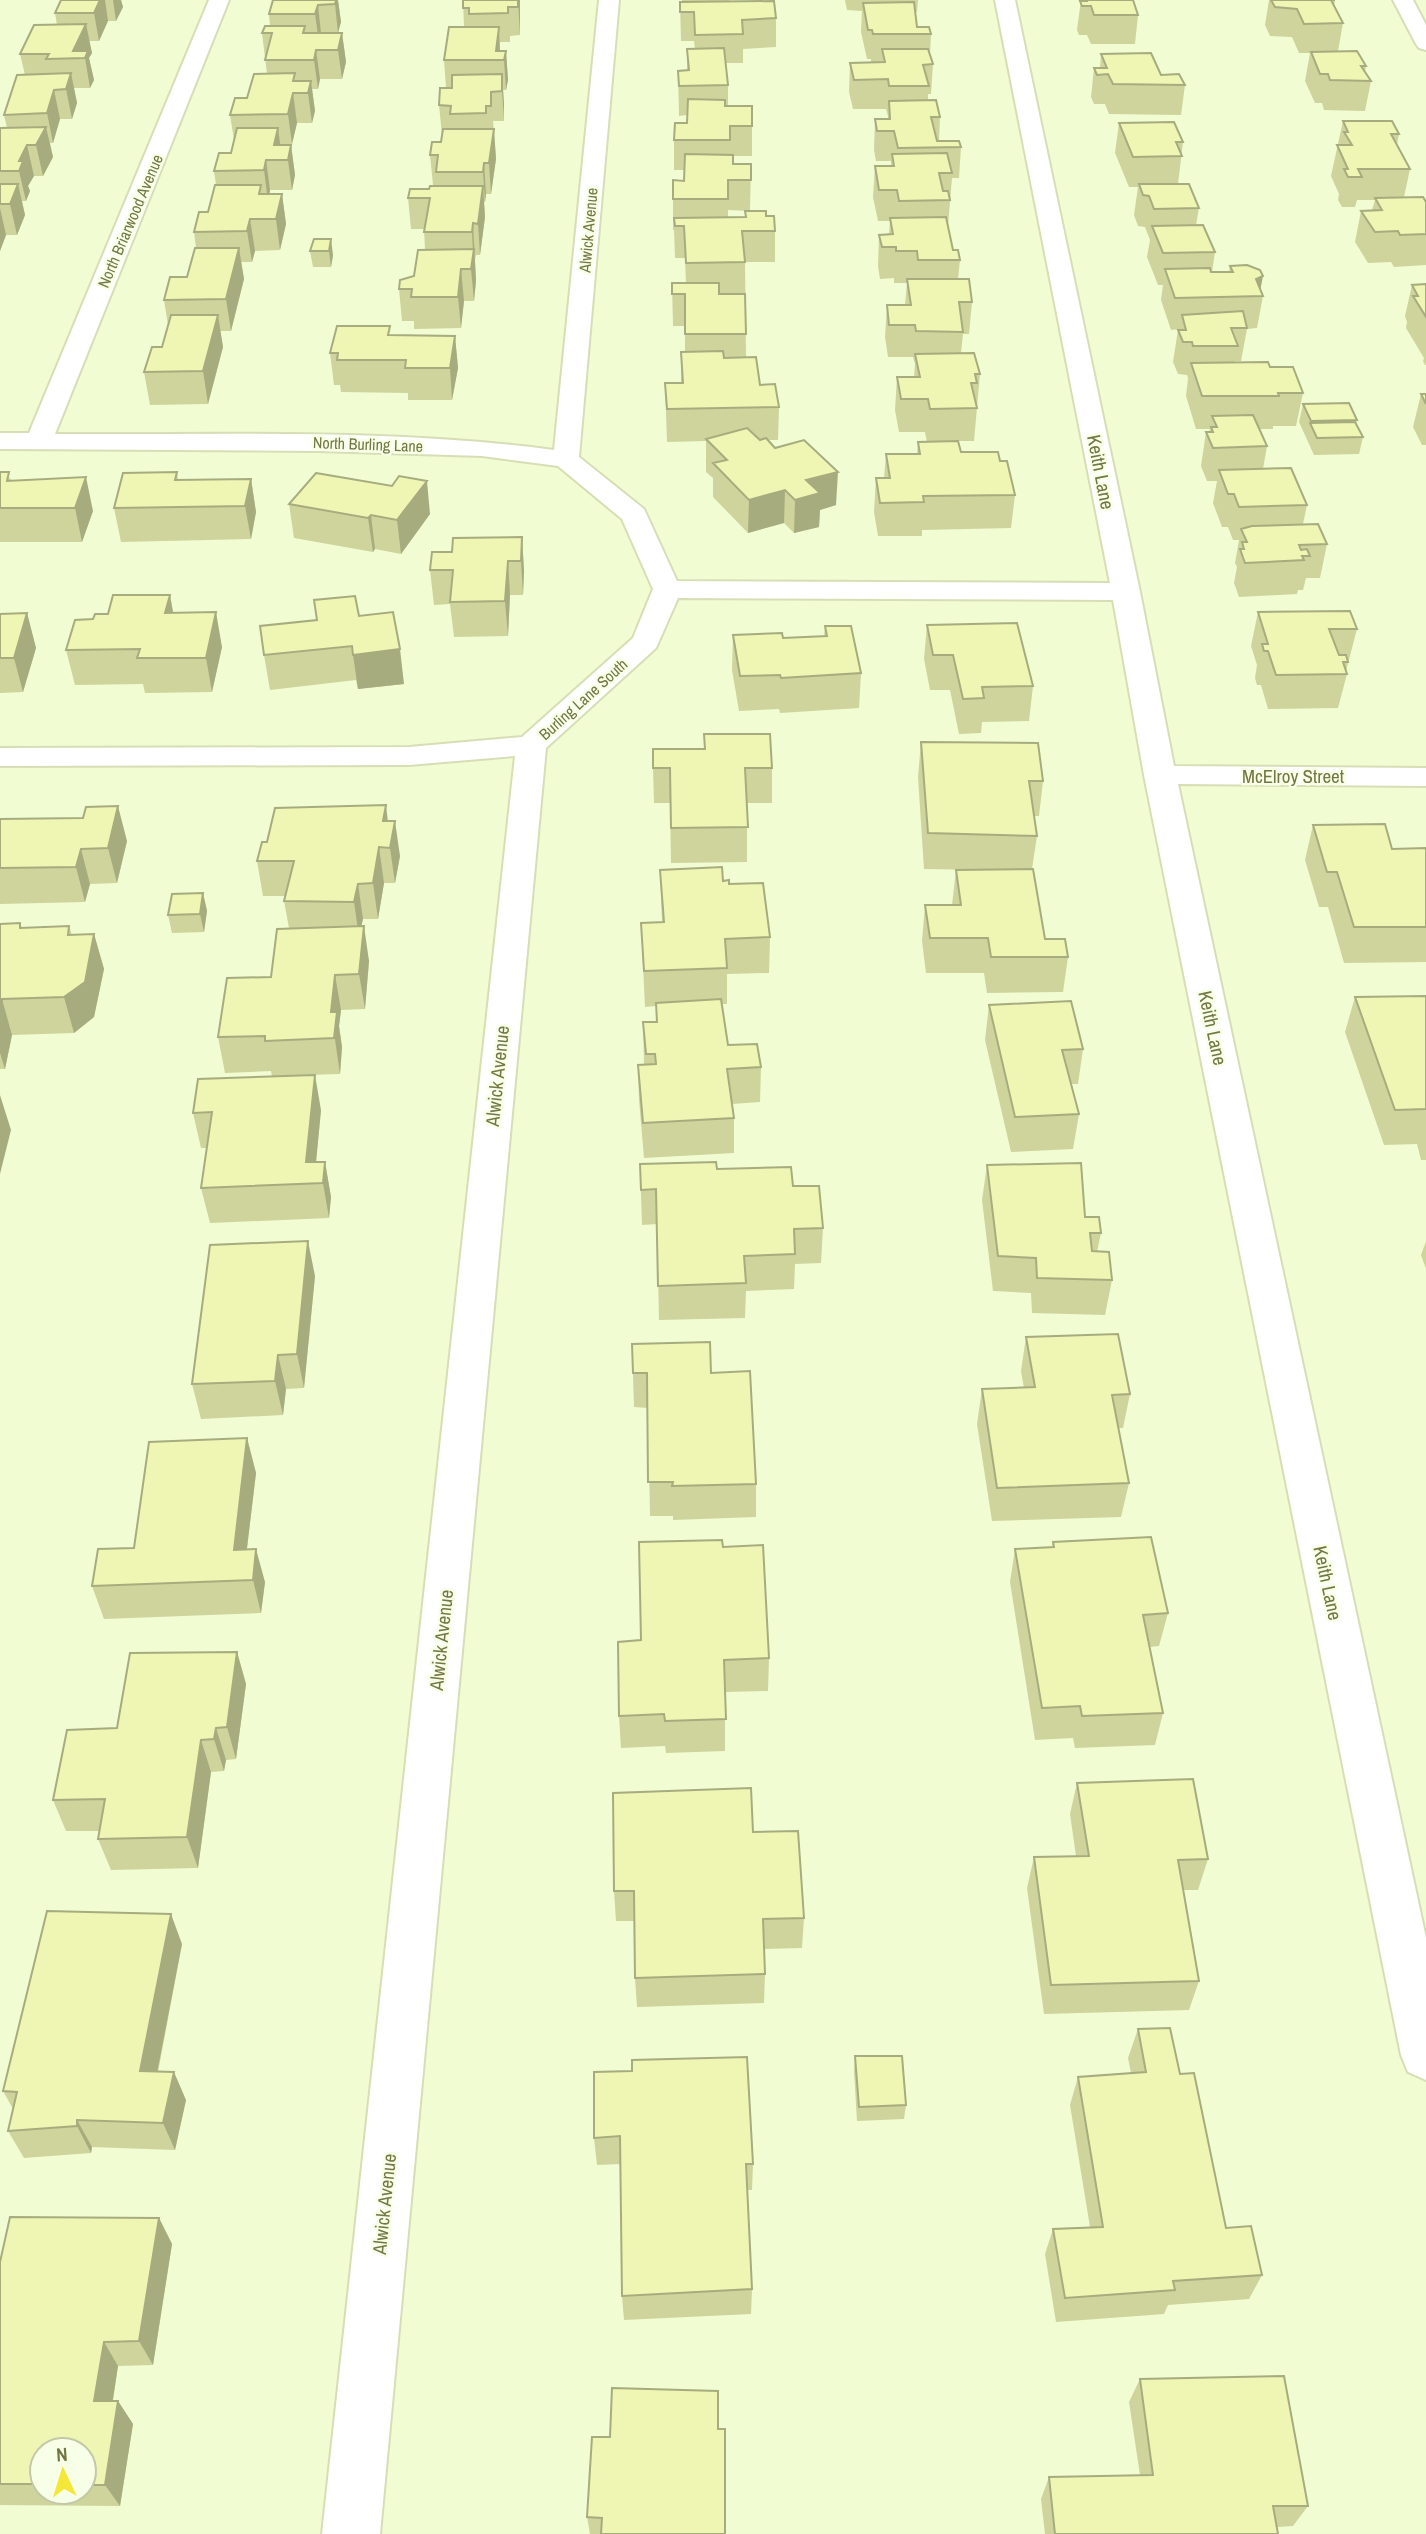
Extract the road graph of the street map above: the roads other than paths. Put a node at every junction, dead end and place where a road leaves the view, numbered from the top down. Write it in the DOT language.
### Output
graph roads {
  1 [pos="219,0"];
  2 [pos="609,0"];
  3 [pos="1005,0"];
  4 [pos="1403,0"];
  5 [pos="1426,44"];
  6 [pos="0,441"];
  7 [pos="39,441"];
  8 [pos="566,459"];
  9 [pos="667,589"];
  10 [pos="1126,592"];
  11 [pos="531,745"];
  12 [pos="0,757"];
  13 [pos="1160,775"];
  14 [pos="1426,777"];
  15 [pos="1426,2055"];
  16 [pos="351,2534"];
  1 -- 7 [label="street, North Briarwood Avenue"];
  2 -- 8 [label="street, Alwick Avenue"];
  3 -- 10 [label="street, Keith Lane"];
  4 -- 5 [label="street"];
  6 -- 7 [label="street, North Burling Lane"];
  7 -- 8 [label="street, North Burling Lane"];
  8 -- 9 [label="street"];
  9 -- 10 [label="street"];
  9 -- 11 [label="street, Burling Lane South"];
  10 -- 13 [label="street, Keith Lane"];
  11 -- 12 [label="street, Burling Lane South"];
  11 -- 16 [label="street, Alwick Avenue"];
  13 -- 14 [label="street, McElroy Street"];
  13 -- 15 [label="street, Keith Lane"];
}
